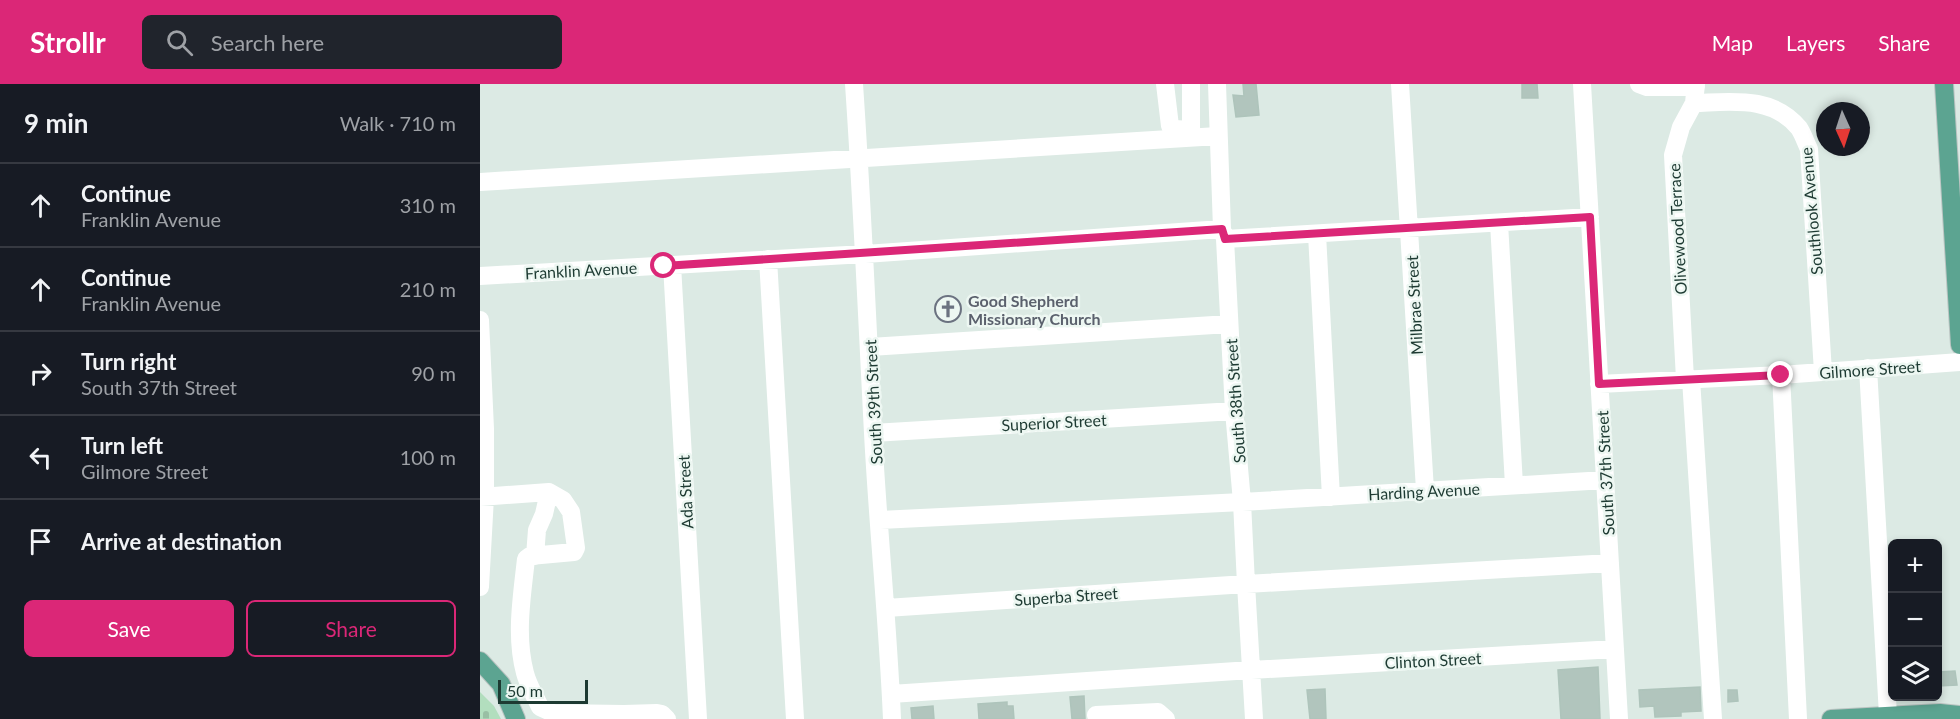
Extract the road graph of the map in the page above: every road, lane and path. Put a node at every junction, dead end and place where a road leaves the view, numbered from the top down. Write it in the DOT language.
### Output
graph roads {
  1 [pos="854,84"];
  2 [pos="1165,84"];
  3 [pos="1191,84"];
  4 [pos="1217,84"];
  5 [pos="1400,84"];
  6 [pos="1582,84"];
  7 [pos="1639,84"];
  8 [pos="1944,84"];
  9 [pos="1695,91"];
  10 [pos="1953,104"];
  11 [pos="1191,133"];
  12 [pos="1218,135"];
  13 [pos="859,159"];
  14 [pos="480,182"];
  15 [pos="1590,217"];
  16 [pos="1499,222"];
  17 [pos="1409,227"];
  18 [pos="1223,234"];
  19 [pos="1317,234"];
  20 [pos="1957,245"];
  21 [pos="865,254"];
  22 [pos="768,259"];
  23 [pos="672,265"];
  24 [pos="480,276"];
  25 [pos="480,320"];
  26 [pos="1229,324"];
  27 [pos="1960,345"];
  28 [pos="870,347"];
  29 [pos="1960,362"];
  30 [pos="1868,368"];
  31 [pos="1823,372"];
  32 [pos="1781,375"];
  33 [pos="1688,379"];
  34 [pos="482,380"];
  35 [pos="1599,384"];
  36 [pos="1234,411"];
  37 [pos="873,433"];
  38 [pos="1605,480"];
  39 [pos="1514,485"];
  40 [pos="1425,490"];
  41 [pos="549,492"];
  42 [pos="1330,496"];
  43 [pos="483,497"];
  44 [pos="1242,502"];
  45 [pos="880,520"];
  46 [pos="535,556"];
  47 [pos="1610,563"];
  48 [pos="1246,584"];
  49 [pos="480,587"];
  50 [pos="886,608"];
  51 [pos="1615,650"];
  52 [pos="480,661"];
  53 [pos="1251,670"];
  54 [pos="891,694"];
  55 [pos="540,707"];
  56 [pos="1096,715"];
  57 [pos="1960,715"];
  58 [pos="1888,716"];
  59 [pos="624,717"];
  60 [pos="516,719"];
  61 [pos="667,719"];
  62 [pos="698,719"];
  63 [pos="795,719"];
  64 [pos="892,719"];
  65 [pos="1166,719"];
  66 [pos="1254,719"];
  67 [pos="1619,719"];
  68 [pos="1713,719"];
  69 [pos="1798,719"];
  70 [pos="1831,719"];
  1 -- 13 [label="street, South 39th Street"];
  2 -- 11 [label="street"];
  3 -- 11 [label="street"];
  4 -- 12 [label="street, South 38th Street"];
  5 -- 17 [label="street, Milbrae Street"];
  6 -- 15 [label="street, South 37th Street"];
  7 -- 9 [label="street, Southlook Avenue"];
  8 -- 10 [label="main road"];
  9 -- 31 [label="street, Southlook Avenue"];
  9 -- 33 [label="street, Olivewood Terrace"];
  10 -- 20 [label="main road"];
  11 -- 12 [label="street"];
  11 -- 13 [label="street"];
  12 -- 18 [label="street, South 38th Street"];
  13 -- 14 [label="street"];
  13 -- 21 [label="street, South 39th Street"];
  15 -- 16 [label="street, Franklin Avenue"];
  15 -- 35 [label="street, South 37th Street"];
  16 -- 17 [label="street, Franklin Avenue"];
  16 -- 39 [label="street"];
  17 -- 19 [label="street, Franklin Avenue"];
  17 -- 40 [label="street, Milbrae Street"];
  18 -- 19 [label="street, Franklin Avenue"];
  18 -- 21 [label="street, Franklin Avenue"];
  18 -- 26 [label="street, South 38th Street"];
  19 -- 42 [label="street"];
  20 -- 27 [label="main road"];
  21 -- 22 [label="street, Franklin Avenue"];
  21 -- 28 [label="street, South 39th Street"];
  22 -- 23 [label="street, Franklin Avenue"];
  22 -- 63 [label="street"];
  23 -- 24 [label="street, Franklin Avenue"];
  23 -- 62 [label="street, Ada Street"];
  25 -- 34 [label="street"];
  26 -- 28 [label="street"];
  26 -- 36 [label="street, South 38th Street"];
  28 -- 37 [label="street, South 39th Street"];
  29 -- 30 [label="street, Gilmore Street"];
  30 -- 31 [label="street, Gilmore Street"];
  30 -- 58 [label="street"];
  31 -- 32 [label="street, Gilmore Street"];
  32 -- 33 [label="street, Gilmore Street"];
  32 -- 69 [label="street"];
  33 -- 35 [label="street, Gilmore Street"];
  33 -- 68 [label="street, Olivewood Terrace"];
  34 -- 43 [label="street"];
  35 -- 38 [label="street, South 37th Street"];
  36 -- 37 [label="street, Superior Street"];
  36 -- 44 [label="street, South 38th Street"];
  37 -- 45 [label="street, South 39th Street"];
  38 -- 39 [label="street, Harding Avenue"];
  38 -- 47 [label="street, South 37th Street"];
  39 -- 40 [label="street, Harding Avenue"];
  40 -- 42 [label="street, Harding Avenue"];
  41 -- 43 [label="street"];
  41 -- 46 [label="street"];
  41 -- 46 [label="street"];
  42 -- 44 [label="street, Harding Avenue"];
  43 -- 49 [label="street"];
  44 -- 45 [label="street, Harding Avenue"];
  44 -- 48 [label="street, South 38th Street"];
  45 -- 50 [label="street, South 39th Street"];
  46 -- 55 [label="street"];
  47 -- 48 [label="street, Superba Street"];
  47 -- 51 [label="street, South 37th Street"];
  48 -- 50 [label="street, Superba Street"];
  48 -- 53 [label="street, South 38th Street"];
  50 -- 54 [label="street, South 39th Street"];
  51 -- 53 [label="street, Clinton Street"];
  51 -- 67 [label="street, South 37th Street"];
  52 -- 60 [label="main road"];
  53 -- 54 [label="street, Clinton Street"];
  53 -- 66 [label="street, South 38th Street"];
  54 -- 64 [label="street, South 39th Street"];
  55 -- 59 [label="street"];
  55 -- 60 [label="street"];
  56 -- 65 [label="street"];
  57 -- 58 [label="main road"];
  58 -- 70 [label="main road"];
  59 -- 61 [label="street"];
}
